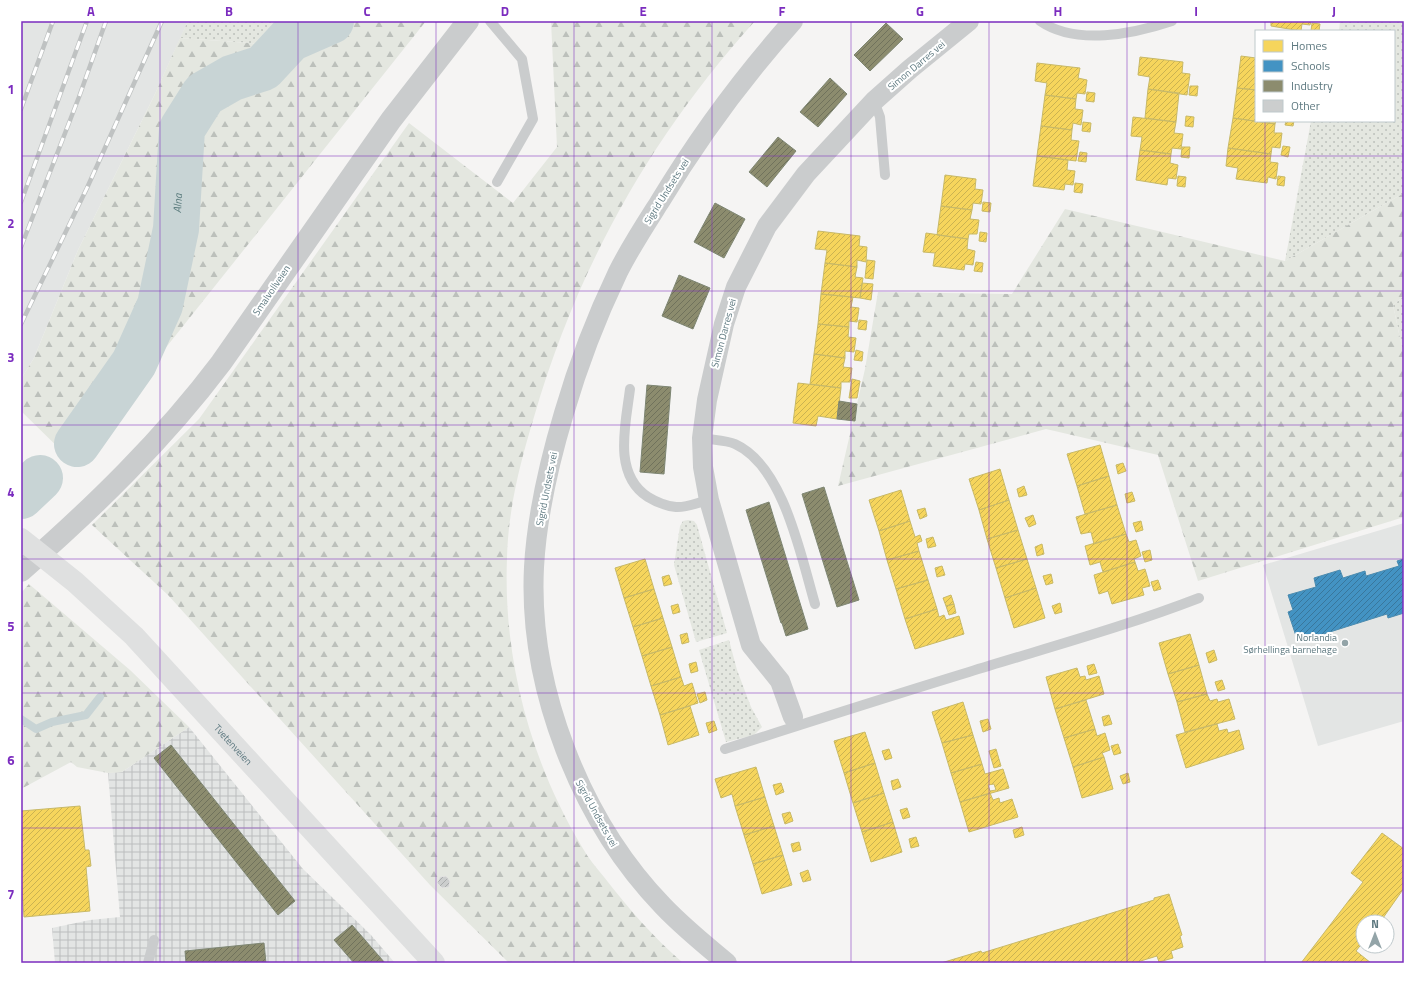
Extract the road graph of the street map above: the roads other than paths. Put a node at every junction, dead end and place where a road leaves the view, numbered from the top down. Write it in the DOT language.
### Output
graph roads {
  1 [pos="468,21"];
  2 [pos="490,21"];
  3 [pos="793,21"];
  4 [pos="969,21"];
  5 [pos="1040,21"];
  6 [pos="1172,21"];
  7 [pos="874,101"];
  8 [pos="885,175"];
  9 [pos="497,182"];
  10 [pos="630,389"];
  11 [pos="702,438"];
  12 [pos="709,500"];
  13 [pos="21,539"];
  14 [pos="21,571"];
  15 [pos="1199,598"];
  16 [pos="815,604"];
  17 [pos="795,721"];
  18 [pos="725,749"];
  19 [pos="154,940"];
  20 [pos="429,960"];
  21 [pos="148,963"];
  22 [pos="728,963"];
  1 -- 14 [label="street, Smalvollveien"];
  2 -- 9 [label="lane"];
  3 -- 22 [label="street, Sigrid Undsets vei"];
  4 -- 7 [label="street, Simon Darres vei"];
  5 -- 6 [label="lane"];
  7 -- 8 [label="lane"];
  7 -- 11 [label="street, Simon Darres vei"];
  10 -- 12 [label="lane"];
  11 -- 12 [label="street, Simon Darres vei"];
  11 -- 16 [label="lane"];
  12 -- 17 [label="street, Simon Darres vei"];
  13 -- 20 [label="main road, Tvetenveien"];
  15 -- 17 [label="lane"];
  17 -- 18 [label="lane"];
  19 -- 21 [label="lane"];
}
